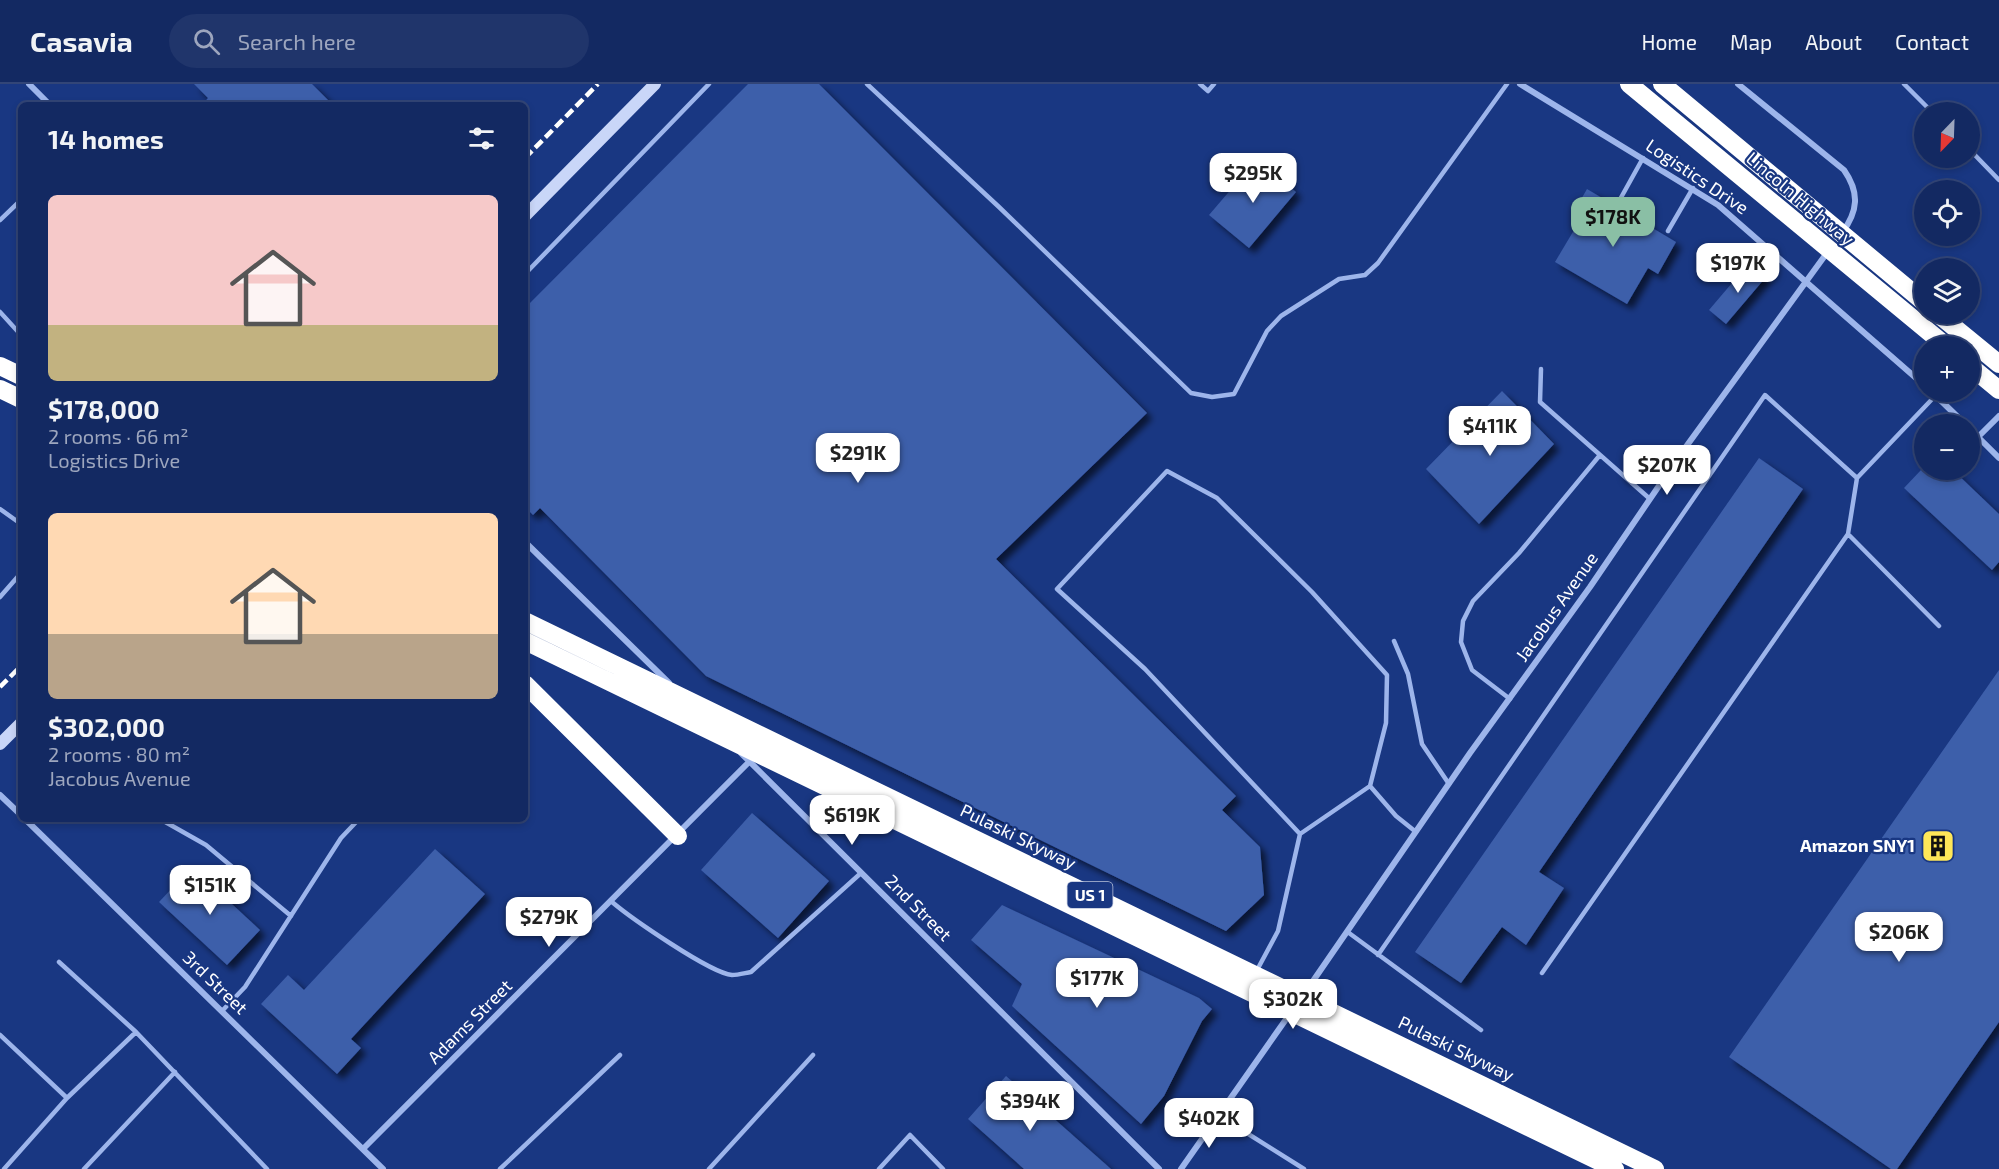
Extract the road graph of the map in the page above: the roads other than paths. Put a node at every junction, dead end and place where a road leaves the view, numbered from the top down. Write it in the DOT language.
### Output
graph roads {
  1 [pos="29,84"];
  2 [pos="656,84"];
  3 [pos="709,84"];
  4 [pos="867,84"];
  5 [pos="1200,84"];
  6 [pos="1214,84"];
  7 [pos="1507,84"];
  8 [pos="1520,84"];
  9 [pos="1629,84"];
  10 [pos="1662,84"];
  11 [pos="1738,84"];
  12 [pos="1904,84"];
  13 [pos="47,102"];
  14 [pos="1922,102"];
  15 [pos="1643,158"];
  16 [pos="1980,160"];
  17 [pos="1999,180"];
  18 [pos="1693,188"];
  19 [pos="18,203"];
  20 [pos="1618,203"];
  21 [pos="528,213"];
  22 [pos="0,220"];
  23 [pos="1668,231"];
  24 [pos="528,271"];
  25 [pos="1806,281"];
  26 [pos="1914,294"];
  27 [pos="0,312"];
  28 [pos="1950,324"];
  29 [pos="18,331"];
  30 [pos="1934,336"];
  31 [pos="1999,363"];
  32 [pos="0,366"];
  33 [pos="1541,369"];
  34 [pos="1980,374"];
  35 [pos="18,375"];
  36 [pos="1914,376"];
  37 [pos="0,378"];
  38 [pos="18,386"];
  39 [pos="0,389"];
  40 [pos="1999,390"];
  41 [pos="18,398"];
  42 [pos="1926,402"];
  43 [pos="1943,402"];
  44 [pos="1955,414"];
  45 [pos="1999,416"];
  46 [pos="1980,435"];
  47 [pos="1980,439"];
  48 [pos="1600,455"];
  49 [pos="1999,458"];
  50 [pos="1857,477"];
  51 [pos="1650,499"];
  52 [pos="0,509"];
  53 [pos="18,522"];
  54 [pos="1848,534"];
  55 [pos="528,545"];
  56 [pos="18,576"];
  57 [pos="0,597"];
  58 [pos="528,622"];
  59 [pos="1939,626"];
  60 [pos="1394,640"];
  61 [pos="528,642"];
  62 [pos="528,687"];
  63 [pos="1510,699"];
  64 [pos="18,726"];
  65 [pos="0,744"];
  66 [pos="749,762"];
  67 [pos="1449,783"];
  68 [pos="1370,786"];
  69 [pos="0,795"];
  70 [pos="18,813"];
  71 [pos="28,822"];
  72 [pos="165,822"];
  73 [pos="356,822"];
  74 [pos="1416,832"];
  75 [pos="1300,834"];
  76 [pos="678,836"];
  77 [pos="861,873"];
  78 [pos="612,902"];
  79 [pos="291,916"];
  80 [pos="1349,933"];
  81 [pos="1378,955"];
  82 [pos="59,962"];
  83 [pos="1542,973"];
  84 [pos="1245,993"];
  85 [pos="222,1011"];
  86 [pos="1481,1030"];
  87 [pos="136,1032"];
  88 [pos="0,1035"];
  89 [pos="620,1055"];
  90 [pos="813,1055"];
  91 [pos="175,1072"];
  92 [pos="67,1098"];
  93 [pos="1218,1115"];
  94 [pos="363,1149"];
  95 [pos="377,1163"];
  96 [pos="1,1169"];
  97 [pos="84,1169"];
  98 [pos="267,1169"];
  99 [pos="372,1169"];
  100 [pos="383,1169"];
  101 [pos="500,1169"];
  102 [pos="710,1169"];
  103 [pos="879,1169"];
  104 [pos="943,1169"];
  105 [pos="1160,1169"];
  106 [pos="1180,1169"];
  107 [pos="1304,1169"];
  108 [pos="1615,1169"];
  109 [pos="1655,1169"];
  1 -- 13 [label="street"];
  2 -- 21 [label="main road"];
  3 -- 24 [label="lane"];
  4 -- 7 [label="lane"];
  5 -- 6 [label="lane"];
  8 -- 15 [label="street, Logistics Drive"];
  9 -- 30 [label="highway, Lincoln Highway"];
  10 -- 26 [label="highway, Lincoln Highway"];
  11 -- 25 [label="street, Jacobus Avenue"];
  12 -- 14 [label="lane"];
  15 -- 18 [label="street, Logistics Drive"];
  15 -- 20 [label="lane"];
  16 -- 17 [label="lane"];
  18 -- 23 [label="lane"];
  18 -- 25 [label="street, Logistics Drive"];
  19 -- 22 [label="lane"];
  25 -- 36 [label="street, Logistics Drive"];
  25 -- 51 [label="street, Jacobus Avenue"];
  27 -- 29 [label="lane"];
  28 -- 31 [label="highway"];
  32 -- 35 [label="highway"];
  33 -- 48 [label="lane"];
  34 -- 40 [label="highway"];
  37 -- 38 [label="highway"];
  39 -- 41 [label="highway"];
  42 -- 50 [label="lane"];
  43 -- 44 [label="street"];
  45 -- 46 [label="street"];
  47 -- 49 [label="street"];
  48 -- 51 [label="lane"];
  48 -- 63 [label="lane"];
  50 -- 54 [label="lane"];
  50 -- 81 [label="lane"];
  51 -- 63 [label="street, Jacobus Avenue"];
  52 -- 53 [label="lane"];
  54 -- 59 [label="lane"];
  54 -- 83 [label="lane"];
  55 -- 66 [label="street, 2nd Street"];
  56 -- 57 [label="lane"];
  58 -- 109 [label="highway, Pulaski Skyway / US 1"];
  60 -- 67 [label="lane"];
  61 -- 108 [label="highway, Pulaski Skyway / US 1"];
  62 -- 76 [label="highway"];
  63 -- 67 [label="street, Jacobus Avenue"];
  64 -- 65 [label="main road"];
  66 -- 76 [label="street, Adams Street"];
  66 -- 77 [label="street, 2nd Street"];
  67 -- 74 [label="street, Jacobus Avenue"];
  68 -- 74 [label="lane"];
  68 -- 75 [label="lane"];
  68 -- 75 [label="lane"];
  69 -- 70 [label="street"];
  71 -- 85 [label="street, 3rd Street"];
  72 -- 79 [label="lane"];
  73 -- 79 [label="lane"];
  74 -- 80 [label="street, Jacobus Avenue"];
  75 -- 84 [label="lane"];
  76 -- 78 [label="street, Adams Street"];
  77 -- 78 [label="lane"];
  77 -- 105 [label="street, 2nd Street"];
  78 -- 94 [label="street, Adams Street"];
  79 -- 85 [label="lane"];
  80 -- 81 [label="lane"];
  80 -- 93 [label="street, Jacobus Avenue"];
  81 -- 86 [label="lane"];
  82 -- 87 [label="lane"];
  85 -- 94 [label="street, 3rd Street"];
  87 -- 91 [label="lane"];
  87 -- 92 [label="lane"];
  88 -- 92 [label="lane"];
  89 -- 101 [label="lane"];
  90 -- 102 [label="lane"];
  91 -- 97 [label="lane"];
  91 -- 98 [label="lane"];
  92 -- 96 [label="lane"];
  93 -- 106 [label="street, Jacobus Avenue"];
  93 -- 107 [label="lane"];
  94 -- 95 [label="street, 3rd Street"];
  95 -- 99 [label="lane"];
  95 -- 100 [label="street, 3rd Street"];
  103 -- 104 [label="lane"];
}
